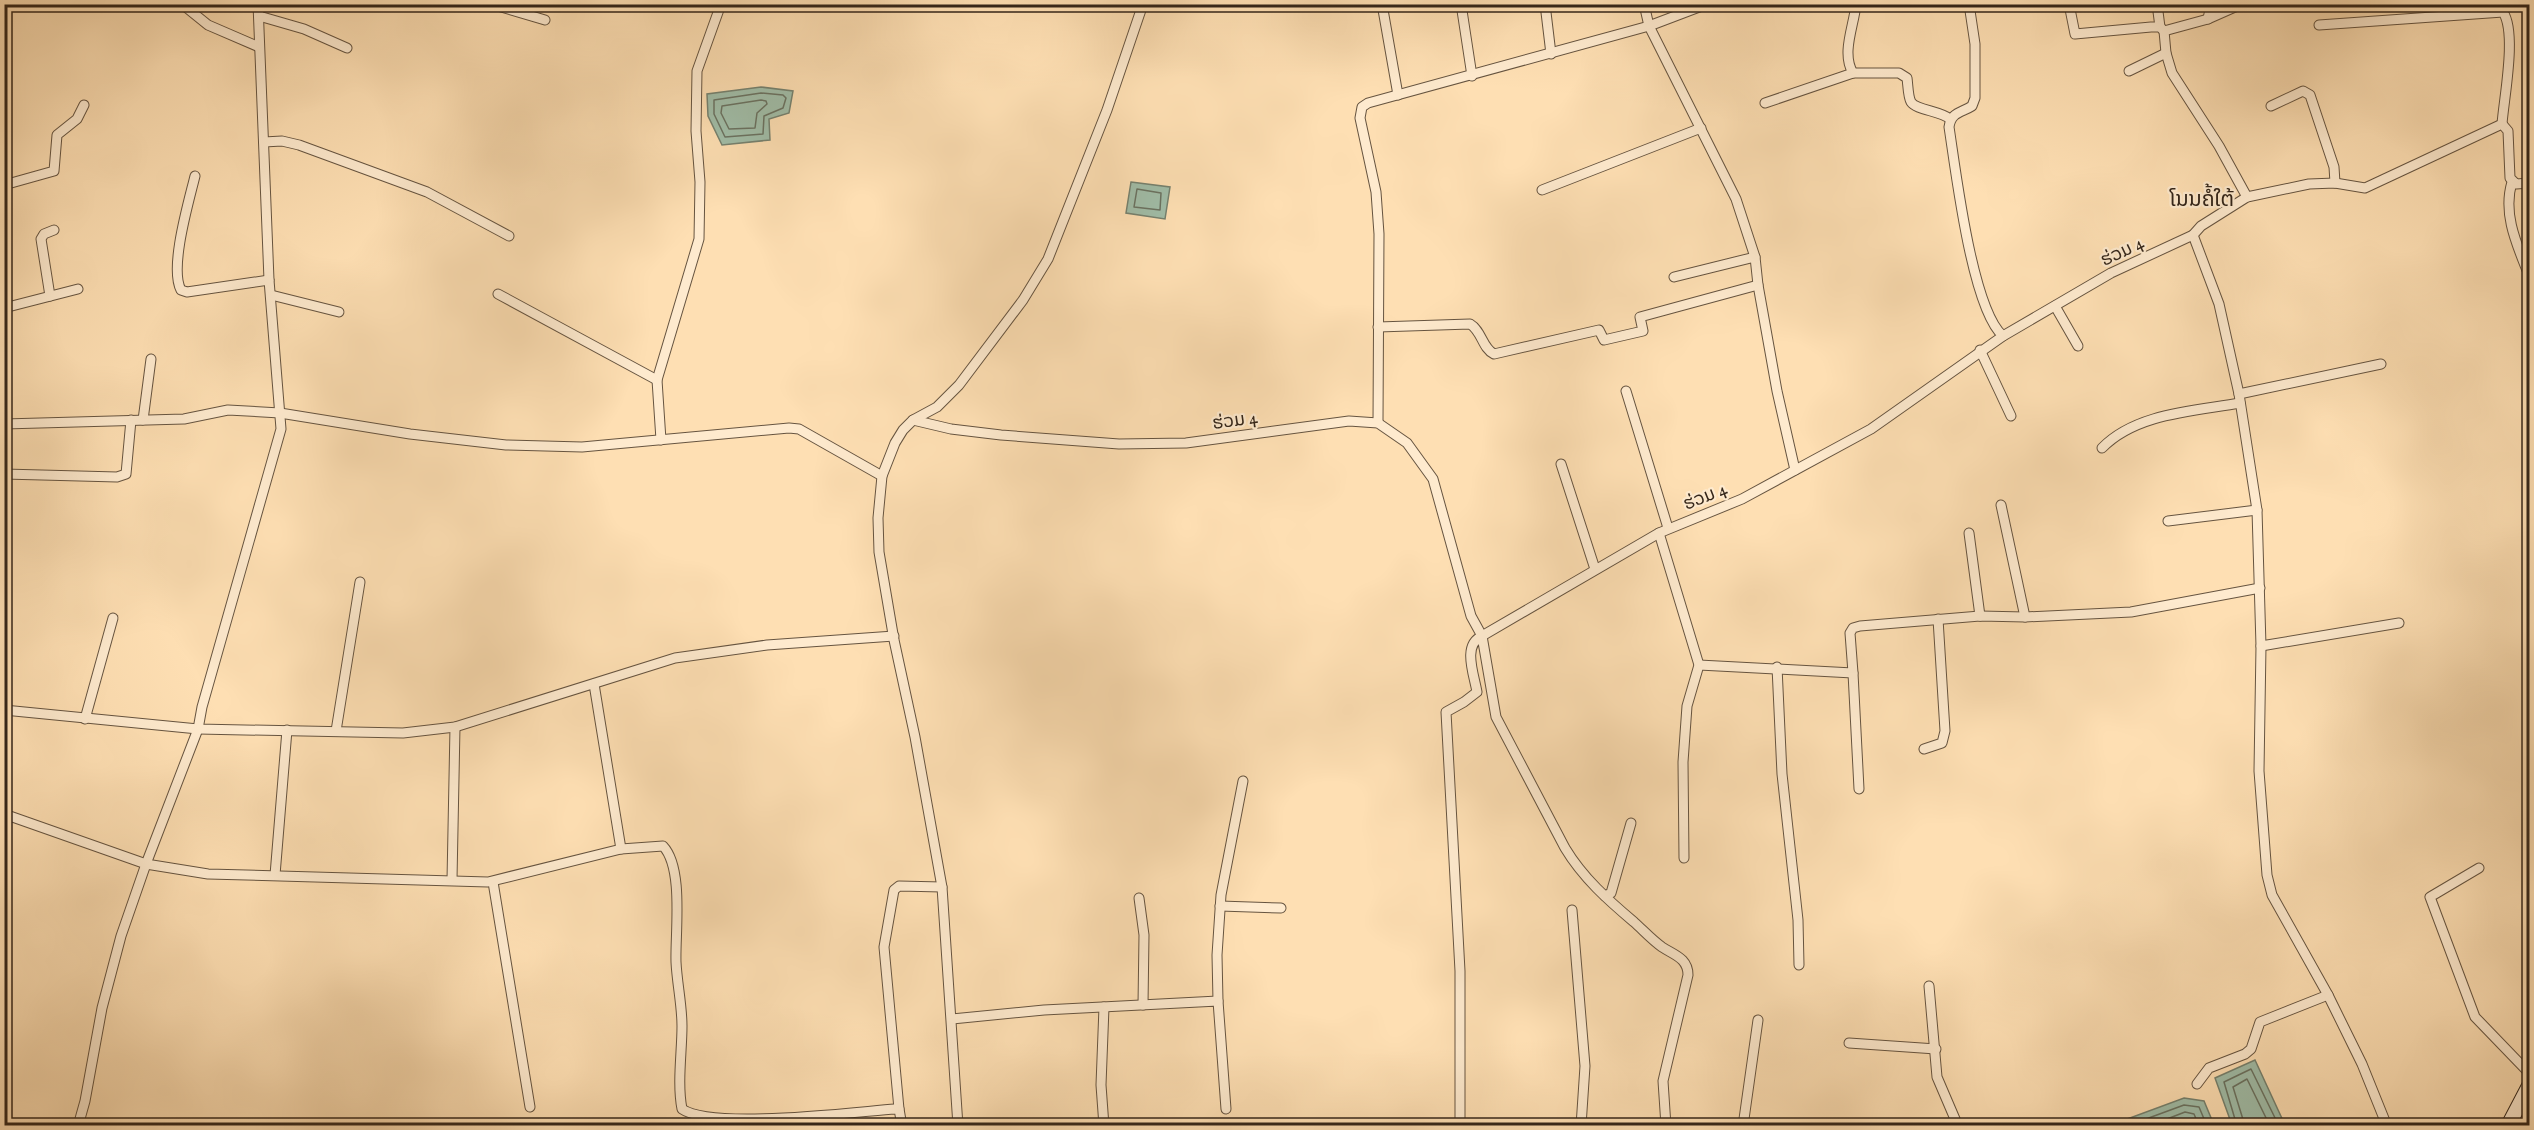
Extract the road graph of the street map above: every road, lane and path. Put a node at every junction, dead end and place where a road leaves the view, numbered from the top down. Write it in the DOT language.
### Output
graph roads {
  1 [pos="182,4"];
  2 [pos="258,4"];
  3 [pos="491,4"];
  4 [pos="721,4"];
  5 [pos="1143,4"];
  6 [pos="1382,4"];
  7 [pos="1461,4"];
  8 [pos="1545,4"];
  9 [pos="1644,4"];
  10 [pos="1707,4"];
  11 [pos="1856,4"];
  12 [pos="1969,4"];
  13 [pos="2069,4"];
  14 [pos="2157,4"];
  15 [pos="2211,4"];
  16 [pos="2242,4"];
  17 [pos="2481,8"];
  18 [pos="259,16"];
  19 [pos="2208,19"];
  20 [pos="544,20"];
  21 [pos="2319,25"];
  22 [pos="1649,26"];
  23 [pos="2162,29"];
  24 [pos="259,46"];
  25 [pos="347,48"];
  26 [pos="2166,53"];
  27 [pos="1551,54"];
  28 [pos="2128,70"];
  29 [pos="1853,73"];
  30 [pos="1472,76"];
  31 [pos="1398,95"];
  32 [pos="1765,103"];
  33 [pos="84,105"];
  34 [pos="2271,106"];
  35 [pos="1950,119"];
  36 [pos="2502,123"];
  37 [pos="1701,128"];
  38 [pos="264,142"];
  39 [pos="195,176"];
  40 [pos="2512,182"];
  41 [pos="2335,183"];
  42 [pos="2529,183"];
  43 [pos="4,185"];
  44 [pos="1542,190"];
  45 [pos="2247,197"];
  46 [pos="54,230"];
  47 [pos="2193,235"];
  48 [pos="509,236"];
  49 [pos="1755,257"];
  50 [pos="1674,277"];
  51 [pos="2529,278"];
  52 [pos="268,280"];
  53 [pos="1758,285"];
  54 [pos="78,289"];
  55 [pos="498,294"];
  56 [pos="271,295"];
  57 [pos="50,296"];
  58 [pos="2055,306"];
  59 [pos="4,308"];
  60 [pos="339,312"];
  61 [pos="1378,327"];
  62 [pos="2003,336"];
  63 [pos="2078,345"];
  64 [pos="1980,350"];
  65 [pos="151,359"];
  66 [pos="2381,364"];
  67 [pos="657,380"];
  68 [pos="1626,391"];
  69 [pos="2240,399"];
  70 [pos="280,413"];
  71 [pos="2011,416"];
  72 [pos="131,420"];
  73 [pos="143,420"];
  74 [pos="912,420"];
  75 [pos="1378,423"];
  76 [pos="4,424"];
  77 [pos="661,440"];
  78 [pos="2102,448"];
  79 [pos="1561,464"];
  80 [pos="1796,471"];
  81 [pos="4,474"];
  82 [pos="882,476"];
  83 [pos="2001,505"];
  84 [pos="2257,510"];
  85 [pos="2168,521"];
  86 [pos="1668,528"];
  87 [pos="1659,533"];
  88 [pos="1969,533"];
  89 [pos="1594,569"];
  90 [pos="360,582"];
  91 [pos="2260,588"];
  92 [pos="1980,616"];
  93 [pos="2025,617"];
  94 [pos="113,618"];
  95 [pos="1938,619"];
  96 [pos="2399,623"];
  97 [pos="894,636"];
  98 [pos="1482,636"];
  99 [pos="2261,646"];
  100 [pos="1699,664"];
  101 [pos="1777,667"];
  102 [pos="1853,673"];
  103 [pos="594,684"];
  104 [pos="1490,685"];
  105 [pos="1477,692"];
  106 [pos="4,710"];
  107 [pos="85,719"];
  108 [pos="455,727"];
  109 [pos="198,729"];
  110 [pos="287,730"];
  111 [pos="336,730"];
  112 [pos="1924,749"];
  113 [pos="1243,781"];
  114 [pos="1859,789"];
  115 [pos="4,814"];
  116 [pos="1631,823"];
  117 [pos="621,849"];
  118 [pos="1684,858"];
  119 [pos="146,864"];
  120 [pos="2479,868"];
  121 [pos="275,875"];
  122 [pos="452,880"];
  123 [pos="493,882"];
  124 [pos="942,887"];
  125 [pos="1605,896"];
  126 [pos="1139,898"];
  127 [pos="1220,906"];
  128 [pos="1281,908"];
  129 [pos="1572,910"];
  130 [pos="1799,965"];
  131 [pos="1929,986"];
  132 [pos="2328,995"];
  133 [pos="1218,1001"];
  134 [pos="1143,1005"];
  135 [pos="1104,1007"];
  136 [pos="952,1019"];
  137 [pos="1758,1020"];
  138 [pos="1849,1043"];
  139 [pos="1936,1049"];
  140 [pos="2529,1074"];
  141 [pos="2197,1084"];
  142 [pos="2529,1084"];
  143 [pos="530,1107"];
  144 [pos="899,1109"];
  145 [pos="1226,1109"];
  146 [pos="78,1125"];
  147 [pos="902,1125"];
  148 [pos="958,1125"];
  149 [pos="1104,1125"];
  150 [pos="1460,1125"];
  151 [pos="1581,1125"];
  152 [pos="1666,1125"];
  153 [pos="1743,1125"];
  154 [pos="1958,1125"];
  155 [pos="2387,1125"];
  156 [pos="2508,1125"];
  1 -- 24 [label="street"];
  2 -- 18 [label="street"];
  3 -- 20 [label="street"];
  4 -- 67 [label="street"];
  5 -- 74 [label="street"];
  6 -- 31 [label="street"];
  7 -- 30 [label="street"];
  8 -- 27 [label="street"];
  9 -- 22 [label="street"];
  10 -- 22 [label="street"];
  11 -- 29 [label="street"];
  12 -- 35 [label="street"];
  13 -- 23 [label="street"];
  14 -- 23 [label="street"];
  15 -- 19 [label="street"];
  16 -- 19 [label="street"];
  17 -- 21 [label="street"];
  17 -- 36 [label="street"];
  18 -- 24 [label="street"];
  18 -- 25 [label="street"];
  19 -- 23 [label="street"];
  22 -- 27 [label="street"];
  22 -- 37 [label="street"];
  23 -- 26 [label="street"];
  24 -- 38 [label="street"];
  26 -- 28 [label="street"];
  26 -- 45 [label="street"];
  27 -- 30 [label="street"];
  29 -- 32 [label="street"];
  29 -- 35 [label="street"];
  30 -- 31 [label="street"];
  31 -- 61 [label="street"];
  33 -- 43 [label="street"];
  34 -- 41 [label="street"];
  35 -- 62 [label="street"];
  36 -- 40 [label="street"];
  36 -- 41 [label="street, ຮ່ວມ 4"];
  37 -- 44 [label="street"];
  37 -- 49 [label="street"];
  38 -- 48 [label="street"];
  38 -- 52 [label="street"];
  39 -- 52 [label="street"];
  40 -- 42 [label="street"];
  40 -- 51 [label="street"];
  41 -- 45 [label="street, ຮ່ວມ 4"];
  45 -- 47 [label="street, ຮ່ວມ 4"];
  46 -- 57 [label="street"];
  47 -- 58 [label="street, ຮ່ວມ 4"];
  47 -- 69 [label="street"];
  49 -- 50 [label="street"];
  49 -- 53 [label="street"];
  52 -- 56 [label="street"];
  53 -- 61 [label="street"];
  53 -- 80 [label="street"];
  54 -- 57 [label="street"];
  55 -- 67 [label="street"];
  56 -- 60 [label="street"];
  56 -- 70 [label="street"];
  57 -- 59 [label="street"];
  58 -- 62 [label="street, ຮ່ວມ 4"];
  58 -- 63 [label="street"];
  61 -- 75 [label="street"];
  62 -- 64 [label="street, ຮ່ວມ 4"];
  64 -- 71 [label="street"];
  64 -- 80 [label="street, ຮ່ວມ 4"];
  65 -- 73 [label="street"];
  66 -- 69 [label="street"];
  67 -- 77 [label="street"];
  68 -- 86 [label="street"];
  69 -- 78 [label="street"];
  69 -- 84 [label="street"];
  70 -- 73 [label="street"];
  70 -- 77 [label="street"];
  70 -- 109 [label="street"];
  72 -- 73 [label="street"];
  72 -- 76 [label="street"];
  72 -- 81 [label="street"];
  74 -- 75 [label="street, ຮ່ວມ 4"];
  74 -- 82 [label="street"];
  75 -- 98 [label="street"];
  77 -- 82 [label="street"];
  79 -- 89 [label="street"];
  80 -- 86 [label="street, ຮ່ວມ 4"];
  82 -- 97 [label="street"];
  83 -- 93 [label="street"];
  84 -- 85 [label="street"];
  84 -- 91 [label="street"];
  86 -- 87 [label="street, ຮ່ວມ 4"];
  87 -- 89 [label="street, ຮ່ວມ 4"];
  87 -- 100 [label="street"];
  88 -- 92 [label="street"];
  89 -- 98 [label="street, ຮ່ວມ 4"];
  90 -- 111 [label="street"];
  91 -- 93 [label="street"];
  91 -- 99 [label="street"];
  92 -- 93 [label="street"];
  92 -- 95 [label="street"];
  94 -- 107 [label="street"];
  95 -- 102 [label="street"];
  95 -- 112 [label="street"];
  96 -- 99 [label="street"];
  97 -- 103 [label="street"];
  97 -- 124 [label="street"];
  98 -- 104 [label="street"];
  98 -- 105 [label="street"];
  99 -- 132 [label="street"];
  100 -- 101 [label="street"];
  100 -- 118 [label="street"];
  101 -- 102 [label="street"];
  101 -- 130 [label="street"];
  102 -- 114 [label="street"];
  103 -- 108 [label="street"];
  103 -- 117 [label="street"];
  104 -- 105 [label="street"];
  104 -- 125 [label="street"];
  105 -- 150 [label="street"];
  106 -- 107 [label="street"];
  107 -- 109 [label="street"];
  108 -- 111 [label="street"];
  108 -- 122 [label="street"];
  109 -- 110 [label="street"];
  109 -- 119 [label="street"];
  110 -- 111 [label="street"];
  110 -- 121 [label="street"];
  113 -- 127 [label="street"];
  115 -- 119 [label="street"];
  116 -- 125 [label="street"];
  117 -- 123 [label="street"];
  117 -- 144 [label="street"];
  119 -- 121 [label="street"];
  119 -- 146 [label="street"];
  120 -- 140 [label="street"];
  121 -- 122 [label="street"];
  122 -- 123 [label="street"];
  123 -- 143 [label="street"];
  124 -- 136 [label="street"];
  124 -- 144 [label="street"];
  125 -- 152 [label="street"];
  126 -- 134 [label="street"];
  127 -- 128 [label="street"];
  127 -- 133 [label="street"];
  129 -- 151 [label="street"];
  131 -- 139 [label="street"];
  132 -- 141 [label="street"];
  132 -- 155 [label="street"];
  133 -- 134 [label="street"];
  133 -- 145 [label="street"];
  134 -- 135 [label="street"];
  135 -- 136 [label="street"];
  135 -- 149 [label="street"];
  136 -- 148 [label="street"];
  137 -- 153 [label="street"];
  138 -- 139 [label="street"];
  139 -- 154 [label="street"];
  142 -- 156 [label="main road"];
  144 -- 147 [label="street"];
}
